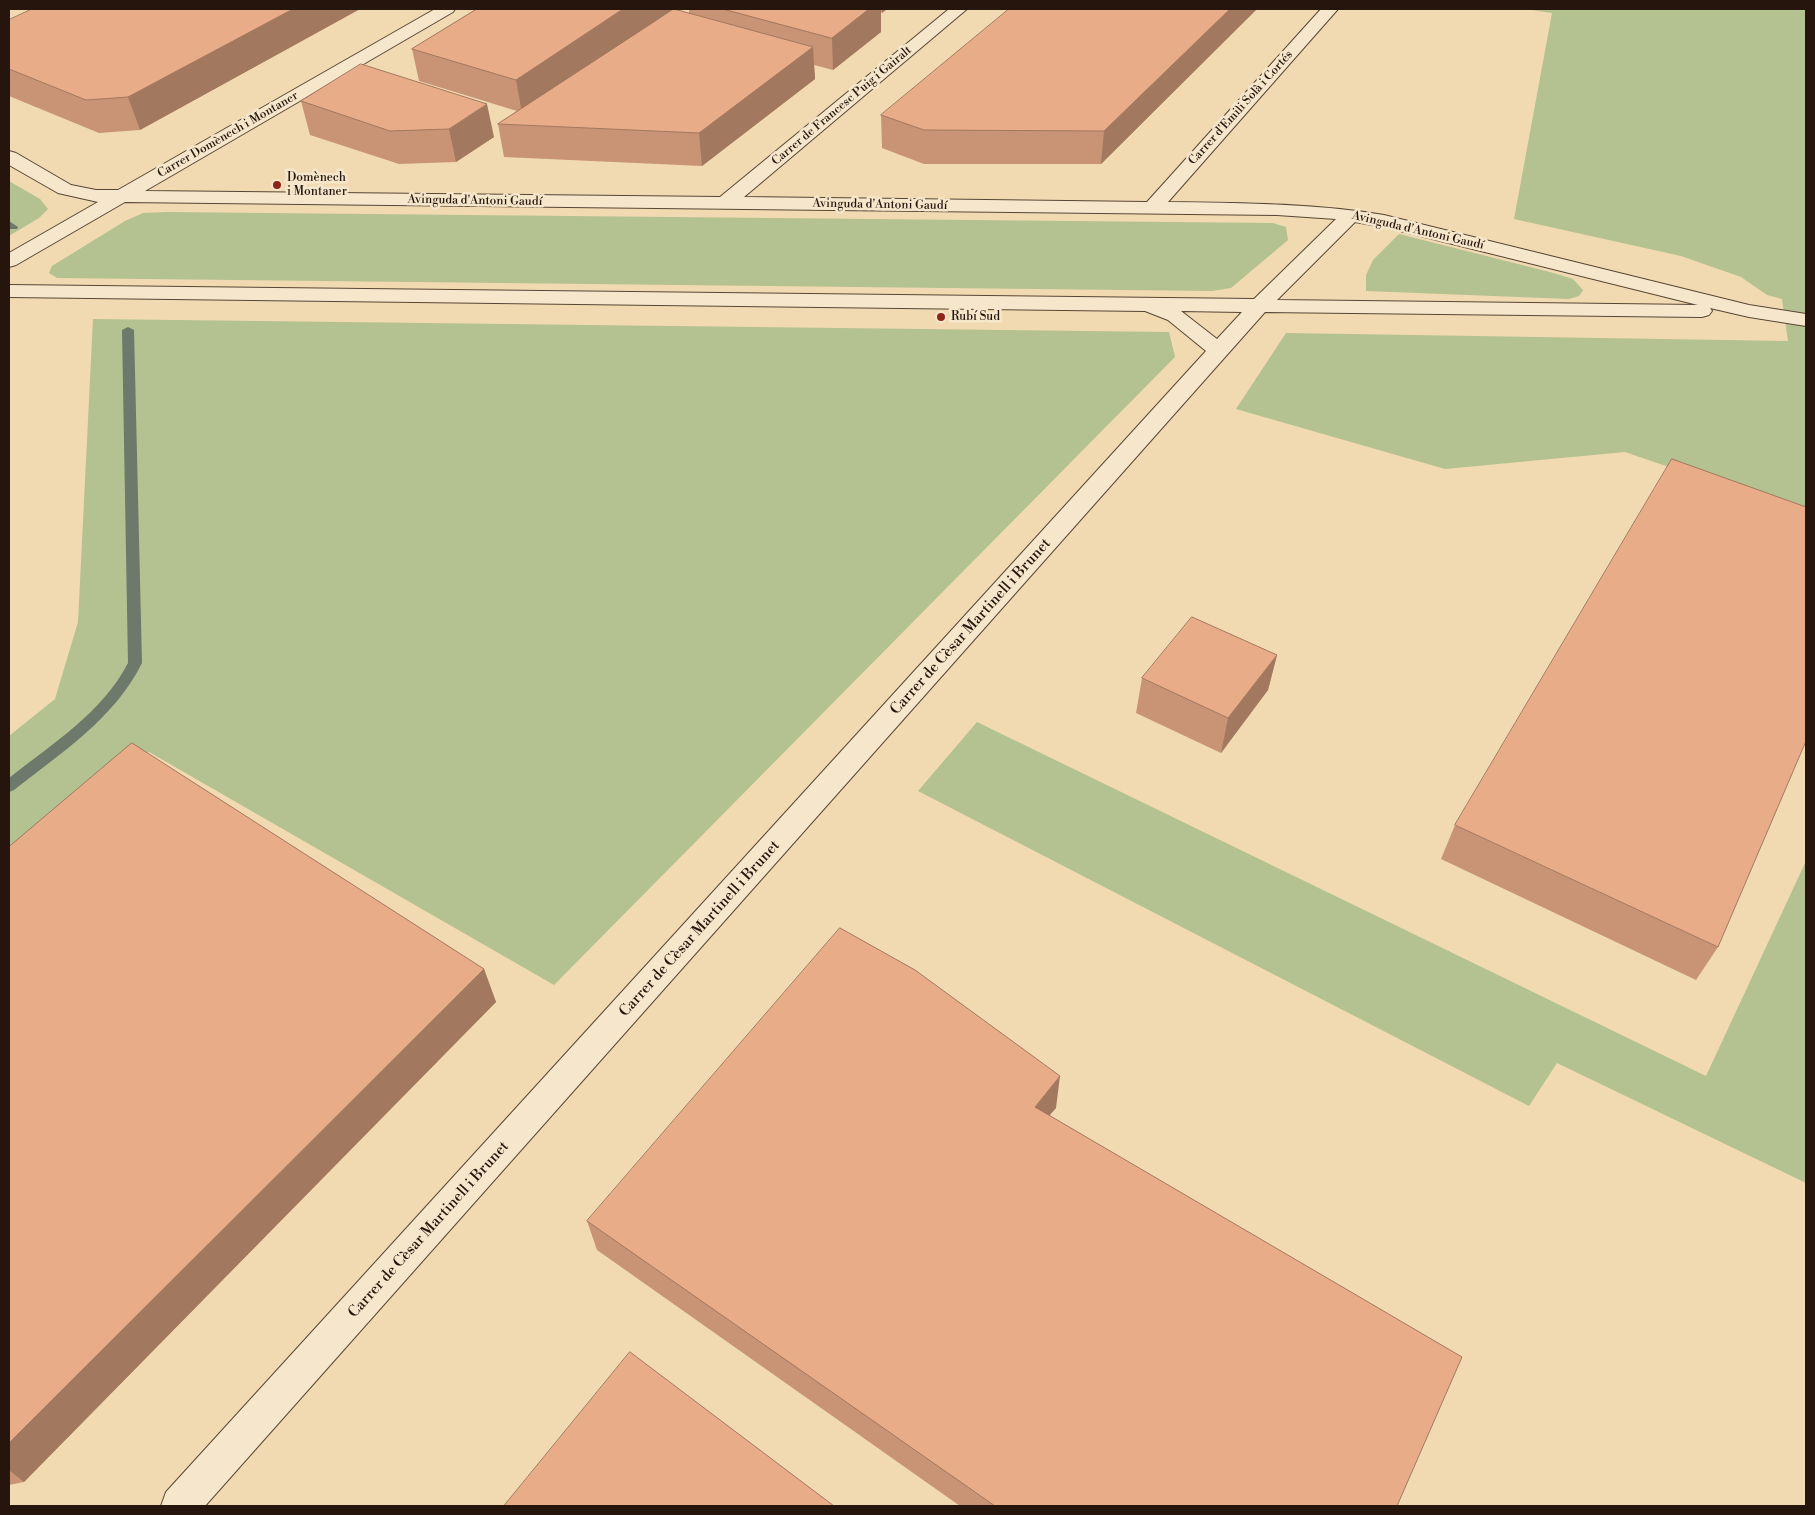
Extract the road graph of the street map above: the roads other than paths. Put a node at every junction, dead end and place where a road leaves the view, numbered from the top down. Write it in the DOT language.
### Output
graph roads {
  1 [pos="447,9"];
  2 [pos="958,9"];
  3 [pos="1330,9"];
  4 [pos="9,157"];
  5 [pos="120,197"];
  6 [pos="725,203"];
  7 [pos="1152,208"];
  8 [pos="1351,215"];
  9 [pos="9,261"];
  10 [pos="9,291"];
  11 [pos="1144,304"];
  12 [pos="1260,305"];
  13 [pos="1749,311"];
  14 [pos="1806,320"];
  15 [pos="1219,351"];
  16 [pos="180,1506"];
  1 -- 5 [label="street, Carrer Domènech i Montaner"];
  2 -- 6 [label="street, Carrer de Francesc Puig i Gairalt"];
  3 -- 7 [label="street, Carrer d'Emili Solà i Cortés"];
  4 -- 5 [label="street, Avinguda d'Antoni Gaudí"];
  5 -- 6 [label="street, Avinguda d'Antoni Gaudí"];
  5 -- 9 [label="street, Carrer Domènech i Montaner"];
  6 -- 7 [label="street, Avinguda d'Antoni Gaudí"];
  7 -- 8 [label="street, Avinguda d'Antoni Gaudí"];
  8 -- 12 [label="street, Carrer de Cèsar Martinell i Brunet"];
  8 -- 13 [label="street, Avinguda d'Antoni Gaudí"];
  10 -- 11 [label="street, Avinguda d'Antoni Gaudí"];
  11 -- 12 [label="street, Avinguda d'Antoni Gaudí"];
  11 -- 15 [label="street"];
  12 -- 13 [label="street, Avinguda d'Antoni Gaudí"];
  12 -- 15 [label="street, Carrer de Cèsar Martinell i Brunet"];
  13 -- 14 [label="street, Avinguda d'Antoni Gaudí"];
  15 -- 16 [label="street, Carrer de Cèsar Martinell i Brunet"];
}
